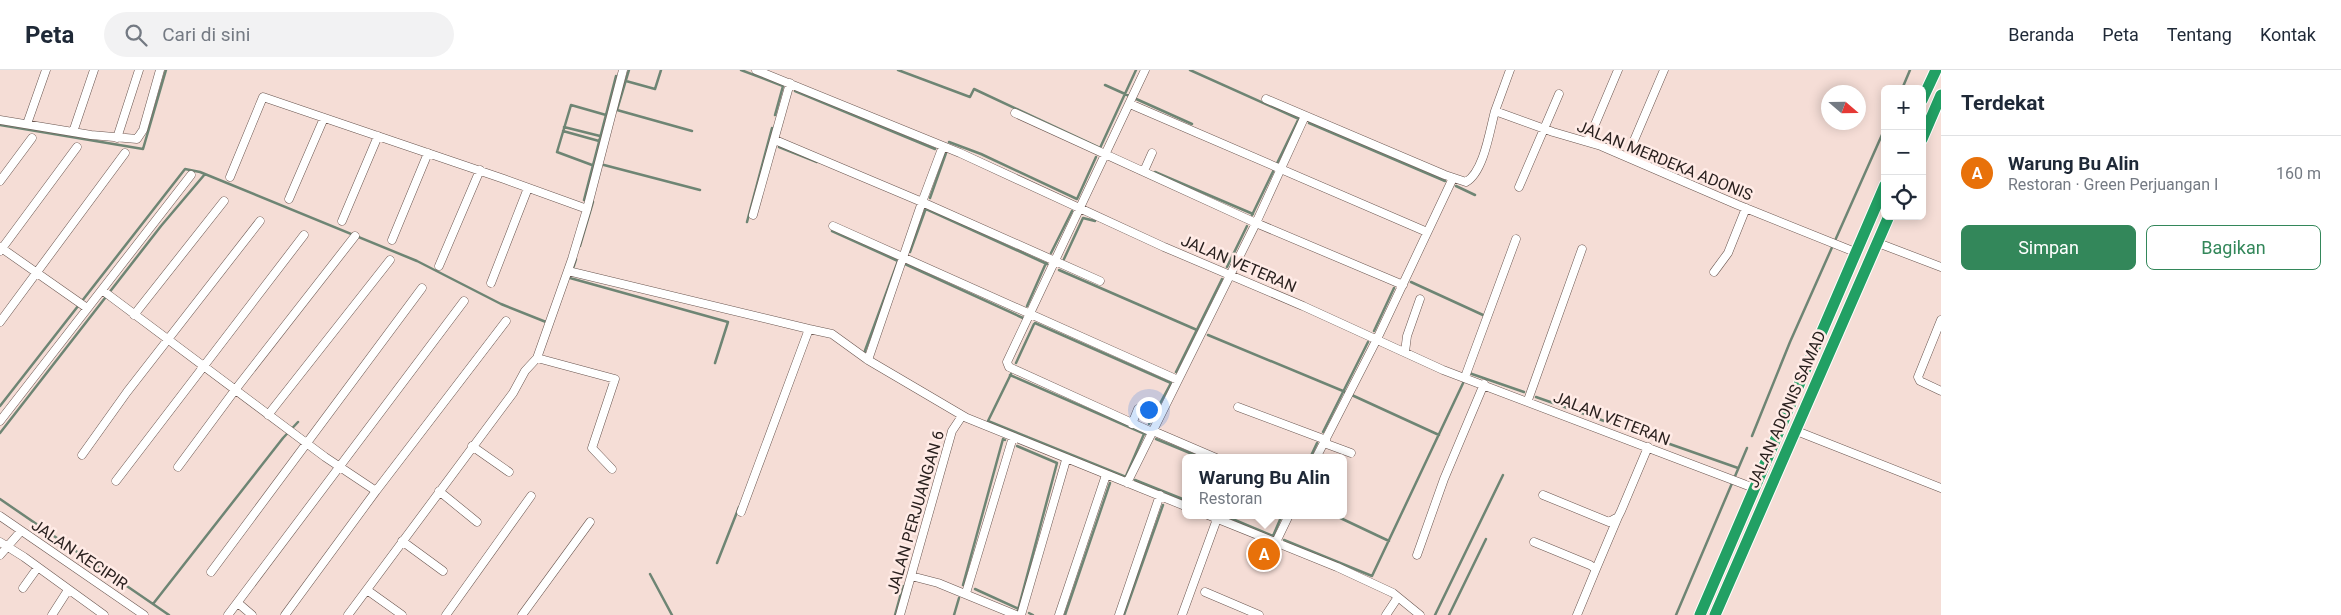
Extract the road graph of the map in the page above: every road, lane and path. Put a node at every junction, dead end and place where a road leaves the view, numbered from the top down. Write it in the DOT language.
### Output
graph roads {
  1 [pos="46,70"];
  2 [pos="94,70"];
  3 [pos="139,70"];
  4 [pos="160,70"];
  5 [pos="623,70"];
  6 [pos="756,70"];
  7 [pos="1146,70"];
  8 [pos="1510,70"];
  9 [pos="1618,70"];
  10 [pos="1664,70"];
  11 [pos="1936,70"];
  12 [pos="790,83"];
  13 [pos="1926,91"];
  14 [pos="1560,94"];
  15 [pos="1266,99"];
  16 [pos="1940,101"];
  17 [pos="1130,104"];
  18 [pos="1495,111"];
  19 [pos="1015,113"];
  20 [pos="1305,116"];
  21 [pos="324,118"];
  22 [pos="0,120"];
  23 [pos="27,124"];
  24 [pos="1545,129"];
  25 [pos="1926,131"];
  26 [pos="72,132"];
  27 [pos="378,136"];
  28 [pos="32,138"];
  29 [pos="117,138"];
  30 [pos="775,140"];
  31 [pos="1588,142"];
  32 [pos="943,146"];
  33 [pos="77,147"];
  34 [pos="125,153"];
  35 [pos="428,153"];
  36 [pos="1152,153"];
  37 [pos="1104,154"];
  38 [pos="1627,157"];
  39 [pos="1281,169"];
  40 [pos="480,170"];
  41 [pos="1144,171"];
  42 [pos="191,175"];
  43 [pos="230,178"];
  44 [pos="1453,178"];
  45 [pos="0,181"];
  46 [pos="1519,187"];
  47 [pos="528,188"];
  48 [pos="1881,194"];
  49 [pos="289,199"];
  50 [pos="224,201"];
  51 [pos="922,202"];
  52 [pos="1081,208"];
  53 [pos="1746,208"];
  54 [pos="587,209"];
  55 [pos="753,215"];
  56 [pos="1887,220"];
  57 [pos="260,221"];
  58 [pos="342,221"];
  59 [pos="1256,223"];
  60 [pos="833,226"];
  61 [pos="1427,232"];
  62 [pos="304,235"];
  63 [pos="355,236"];
  64 [pos="1516,239"];
  65 [pos="392,240"];
  66 [pos="1878,243"];
  67 [pos="1,249"];
  68 [pos="1582,249"];
  69 [pos="1856,252"];
  70 [pos="903,257"];
  71 [pos="390,260"];
  72 [pos="1055,262"];
  73 [pos="439,266"];
  74 [pos="1941,267"];
  75 [pos="568,271"];
  76 [pos="1714,272"];
  77 [pos="36,273"];
  78 [pos="1230,275"];
  79 [pos="1100,281"];
  80 [pos="491,283"];
  81 [pos="1402,285"];
  82 [pos="422,288"];
  83 [pos="107,294"];
  84 [pos="1420,299"];
  85 [pos="464,301"];
  86 [pos="84,307"];
  87 [pos="1830,312"];
  88 [pos="134,315"];
  89 [pos="1031,315"];
  90 [pos="1844,318"];
  91 [pos="1941,320"];
  92 [pos="506,321"];
  93 [pos="0,322"];
  94 [pos="809,328"];
  95 [pos="1377,339"];
  96 [pos="168,340"];
  97 [pos="1405,352"];
  98 [pos="537,358"];
  99 [pos="868,360"];
  100 [pos="203,366"];
  101 [pos="1465,378"];
  102 [pos="1178,380"];
  103 [pos="1484,384"];
  104 [pos="235,390"];
  105 [pos="1941,391"];
  106 [pos="1528,400"];
  107 [pos="1238,407"];
  108 [pos="1138,409"];
  109 [pos="268,415"];
  110 [pos="963,417"];
  111 [pos="0,421"];
  112 [pos="1132,424"];
  113 [pos="1794,430"];
  114 [pos="1152,432"];
  115 [pos="1013,437"];
  116 [pos="1325,441"];
  117 [pos="306,442"];
  118 [pos="472,446"];
  119 [pos="1648,447"];
  120 [pos="1352,452"];
  121 [pos="1206,454"];
  122 [pos="1318,454"];
  123 [pos="82,455"];
  124 [pos="1066,460"];
  125 [pos="178,467"];
  126 [pos="339,467"];
  127 [pos="612,469"];
  128 [pos="509,472"];
  129 [pos="1106,475"];
  130 [pos="116,481"];
  131 [pos="1127,483"];
  132 [pos="1754,488"];
  133 [pos="1941,488"];
  134 [pos="376,491"];
  135 [pos="439,491"];
  136 [pos="1160,495"];
  137 [pos="1543,495"];
  138 [pos="531,496"];
  139 [pos="1182,505"];
  140 [pos="741,512"];
  141 [pos="0,516"];
  142 [pos="1618,517"];
  143 [pos="1218,519"];
  144 [pos="1287,519"];
  145 [pos="477,522"];
  146 [pos="590,522"];
  147 [pos="21,531"];
  148 [pos="1734,537"];
  149 [pos="402,541"];
  150 [pos="1746,541"];
  151 [pos="0,542"];
  152 [pos="1276,542"];
  153 [pos="1534,542"];
  154 [pos="8,546"];
  155 [pos="1417,554"];
  156 [pos="0,555"];
  157 [pos="38,567"];
  158 [pos="1596,570"];
  159 [pos="443,571"];
  160 [pos="211,572"];
  161 [pos="911,576"];
  162 [pos="23,588"];
  163 [pos="68,590"];
  164 [pos="367,590"];
  165 [pos="1205,592"];
  166 [pos="966,593"];
  167 [pos="1398,597"];
  168 [pos="238,603"];
  169 [pos="52,615"];
  170 [pos="102,615"];
  171 [pos="144,615"];
  172 [pos="228,615"];
  173 [pos="252,615"];
  174 [pos="285,615"];
  175 [pos="348,615"];
  176 [pos="402,615"];
  177 [pos="446,615"];
  178 [pos="522,615"];
  179 [pos="900,615"];
  180 [pos="1016,615"];
  181 [pos="1022,615"];
  182 [pos="1059,615"];
  183 [pos="1119,615"];
  184 [pos="1182,615"];
  185 [pos="1259,615"];
  186 [pos="1386,615"];
  187 [pos="1420,615"];
  188 [pos="1577,615"];
  189 [pos="1700,615"];
  190 [pos="1715,615"];
  1 -- 23 [label="street"];
  2 -- 26 [label="street"];
  3 -- 29 [label="street"];
  4 -- 29 [label="street"];
  5 -- 54 [label="street"];
  6 -- 12 [label="street, JALAN VETERAN"];
  7 -- 17 [label="street"];
  8 -- 18 [label="street"];
  9 -- 31 [label="street"];
  10 -- 38 [label="street"];
  11 -- 13 [label="highway"];
  12 -- 30 [label="street"];
  12 -- 32 [label="street, JALAN VETERAN"];
  14 -- 24 [label="street"];
  15 -- 20 [label="street"];
  16 -- 25 [label="highway"];
  17 -- 37 [label="street"];
  17 -- 39 [label="street"];
  18 -- 24 [label="street, JALAN MERDEKA ADONIS"];
  18 -- 44 [label="street"];
  19 -- 37 [label="street"];
  20 -- 39 [label="street"];
  20 -- 44 [label="street"];
  21 -- 27 [label="street"];
  21 -- 43 [label="street"];
  21 -- 49 [label="street"];
  22 -- 23 [label="street"];
  23 -- 26 [label="street"];
  24 -- 31 [label="street, JALAN MERDEKA ADONIS"];
  24 -- 46 [label="street"];
  26 -- 29 [label="street"];
  27 -- 35 [label="street"];
  27 -- 58 [label="street"];
  28 -- 45 [label="street"];
  30 -- 51 [label="street"];
  30 -- 55 [label="street"];
  31 -- 38 [label="street, JALAN MERDEKA ADONIS"];
  32 -- 51 [label="street"];
  32 -- 52 [label="street, JALAN VETERAN"];
  33 -- 67 [label="street"];
  34 -- 77 [label="street"];
  35 -- 40 [label="street"];
  35 -- 65 [label="street"];
  36 -- 41 [label="street"];
  37 -- 41 [label="street"];
  37 -- 52 [label="street"];
  38 -- 53 [label="street, JALAN MERDEKA ADONIS"];
  39 -- 59 [label="street"];
  39 -- 61 [label="street"];
  40 -- 47 [label="street"];
  40 -- 73 [label="street"];
  41 -- 59 [label="street"];
  42 -- 83 [label="street"];
  44 -- 61 [label="street"];
  47 -- 54 [label="street"];
  47 -- 80 [label="street"];
  48 -- 69 [label="highway"];
  50 -- 88 [label="street"];
  51 -- 70 [label="street"];
  51 -- 72 [label="street"];
  52 -- 72 [label="street"];
  52 -- 78 [label="street, JALAN VETERAN"];
  53 -- 69 [label="street, JALAN MERDEKA ADONIS"];
  53 -- 76 [label="street"];
  54 -- 75 [label="street"];
  56 -- 66 [label="highway, JALAN ADONIS SAMAD"];
  57 -- 96 [label="street"];
  59 -- 78 [label="street"];
  59 -- 81 [label="street"];
  60 -- 70 [label="street"];
  61 -- 81 [label="street"];
  62 -- 100 [label="street"];
  63 -- 104 [label="street"];
  64 -- 101 [label="street"];
  66 -- 74 [label="street"];
  66 -- 90 [label="highway, JALAN ADONIS SAMAD"];
  67 -- 77 [label="street"];
  68 -- 106 [label="street"];
  69 -- 87 [label="highway"];
  70 -- 89 [label="street"];
  70 -- 99 [label="street"];
  71 -- 109 [label="street"];
  72 -- 79 [label="street"];
  72 -- 89 [label="street"];
  75 -- 94 [label="street"];
  75 -- 98 [label="street"];
  77 -- 86 [label="street"];
  77 -- 93 [label="street"];
  78 -- 95 [label="street, JALAN VETERAN"];
  78 -- 102 [label="street"];
  81 -- 95 [label="street"];
  82 -- 117 [label="street"];
  83 -- 86 [label="street"];
  83 -- 88 [label="street"];
  84 -- 97 [label="street"];
  85 -- 126 [label="street"];
  86 -- 111 [label="street"];
  87 -- 90 [label="highway"];
  87 -- 132 [label="highway"];
  88 -- 96 [label="street"];
  89 -- 102 [label="street"];
  89 -- 112 [label="street"];
  90 -- 113 [label="highway, JALAN ADONIS SAMAD"];
  91 -- 105 [label="street"];
  92 -- 134 [label="street"];
  94 -- 99 [label="street"];
  94 -- 140 [label="street"];
  95 -- 97 [label="street, JALAN VETERAN"];
  95 -- 116 [label="street"];
  96 -- 100 [label="street"];
  96 -- 123 [label="street"];
  97 -- 101 [label="street, JALAN VETERAN"];
  98 -- 118 [label="street"];
  98 -- 127 [label="street"];
  99 -- 110 [label="street"];
  100 -- 104 [label="street"];
  100 -- 130 [label="street"];
  101 -- 103 [label="street, JALAN VETERAN"];
  102 -- 114 [label="street"];
  103 -- 106 [label="street, JALAN VETERAN"];
  103 -- 155 [label="street"];
  104 -- 109 [label="street"];
  104 -- 125 [label="street"];
  106 -- 119 [label="street, JALAN VETERAN"];
  107 -- 116 [label="street"];
  108 -- 112 [label="street"];
  109 -- 117 [label="street"];
  110 -- 115 [label="street"];
  110 -- 161 [label="street, JALAN PERJUANGAN 6"];
  112 -- 114 [label="street"];
  113 -- 133 [label="street"];
  113 -- 150 [label="highway, JALAN ADONIS SAMAD"];
  114 -- 121 [label="street"];
  114 -- 131 [label="street"];
  115 -- 124 [label="street"];
  115 -- 166 [label="street"];
  116 -- 120 [label="street"];
  116 -- 122 [label="street"];
  117 -- 126 [label="street"];
  117 -- 160 [label="street"];
  118 -- 128 [label="street"];
  118 -- 135 [label="street"];
  119 -- 132 [label="street, JALAN VETERAN"];
  119 -- 142 [label="street"];
  124 -- 129 [label="street"];
  124 -- 181 [label="street"];
  126 -- 134 [label="street"];
  126 -- 168 [label="street"];
  129 -- 131 [label="street"];
  129 -- 182 [label="street"];
  131 -- 136 [label="street"];
  132 -- 148 [label="highway"];
  134 -- 174 [label="street"];
  135 -- 145 [label="street"];
  135 -- 149 [label="street"];
  136 -- 139 [label="street"];
  136 -- 183 [label="street"];
  137 -- 142 [label="street"];
  138 -- 177 [label="street"];
  141 -- 147 [label="street, JALAN KECIPIR"];
  142 -- 158 [label="street"];
  143 -- 152 [label="street"];
  143 -- 184 [label="street"];
  144 -- 152 [label="street"];
  146 -- 178 [label="street"];
  147 -- 154 [label="street"];
  147 -- 171 [label="street, JALAN KECIPIR"];
  148 -- 150 [label="highway"];
  148 -- 189 [label="highway"];
  149 -- 159 [label="street"];
  149 -- 164 [label="street"];
  150 -- 190 [label="highway, JALAN ADONIS SAMAD"];
  151 -- 154 [label="street"];
  152 -- 167 [label="street"];
  153 -- 158 [label="street"];
  154 -- 156 [label="street"];
  154 -- 157 [label="street"];
  157 -- 162 [label="street"];
  157 -- 163 [label="street"];
  158 -- 188 [label="street"];
  161 -- 166 [label="street"];
  161 -- 179 [label="street, JALAN PERJUANGAN 6"];
  163 -- 169 [label="street"];
  163 -- 170 [label="street"];
  164 -- 175 [label="street"];
  164 -- 176 [label="street"];
  165 -- 185 [label="street"];
  166 -- 180 [label="street"];
  167 -- 186 [label="street"];
  167 -- 187 [label="street"];
  168 -- 172 [label="street"];
  168 -- 173 [label="street"];
}
